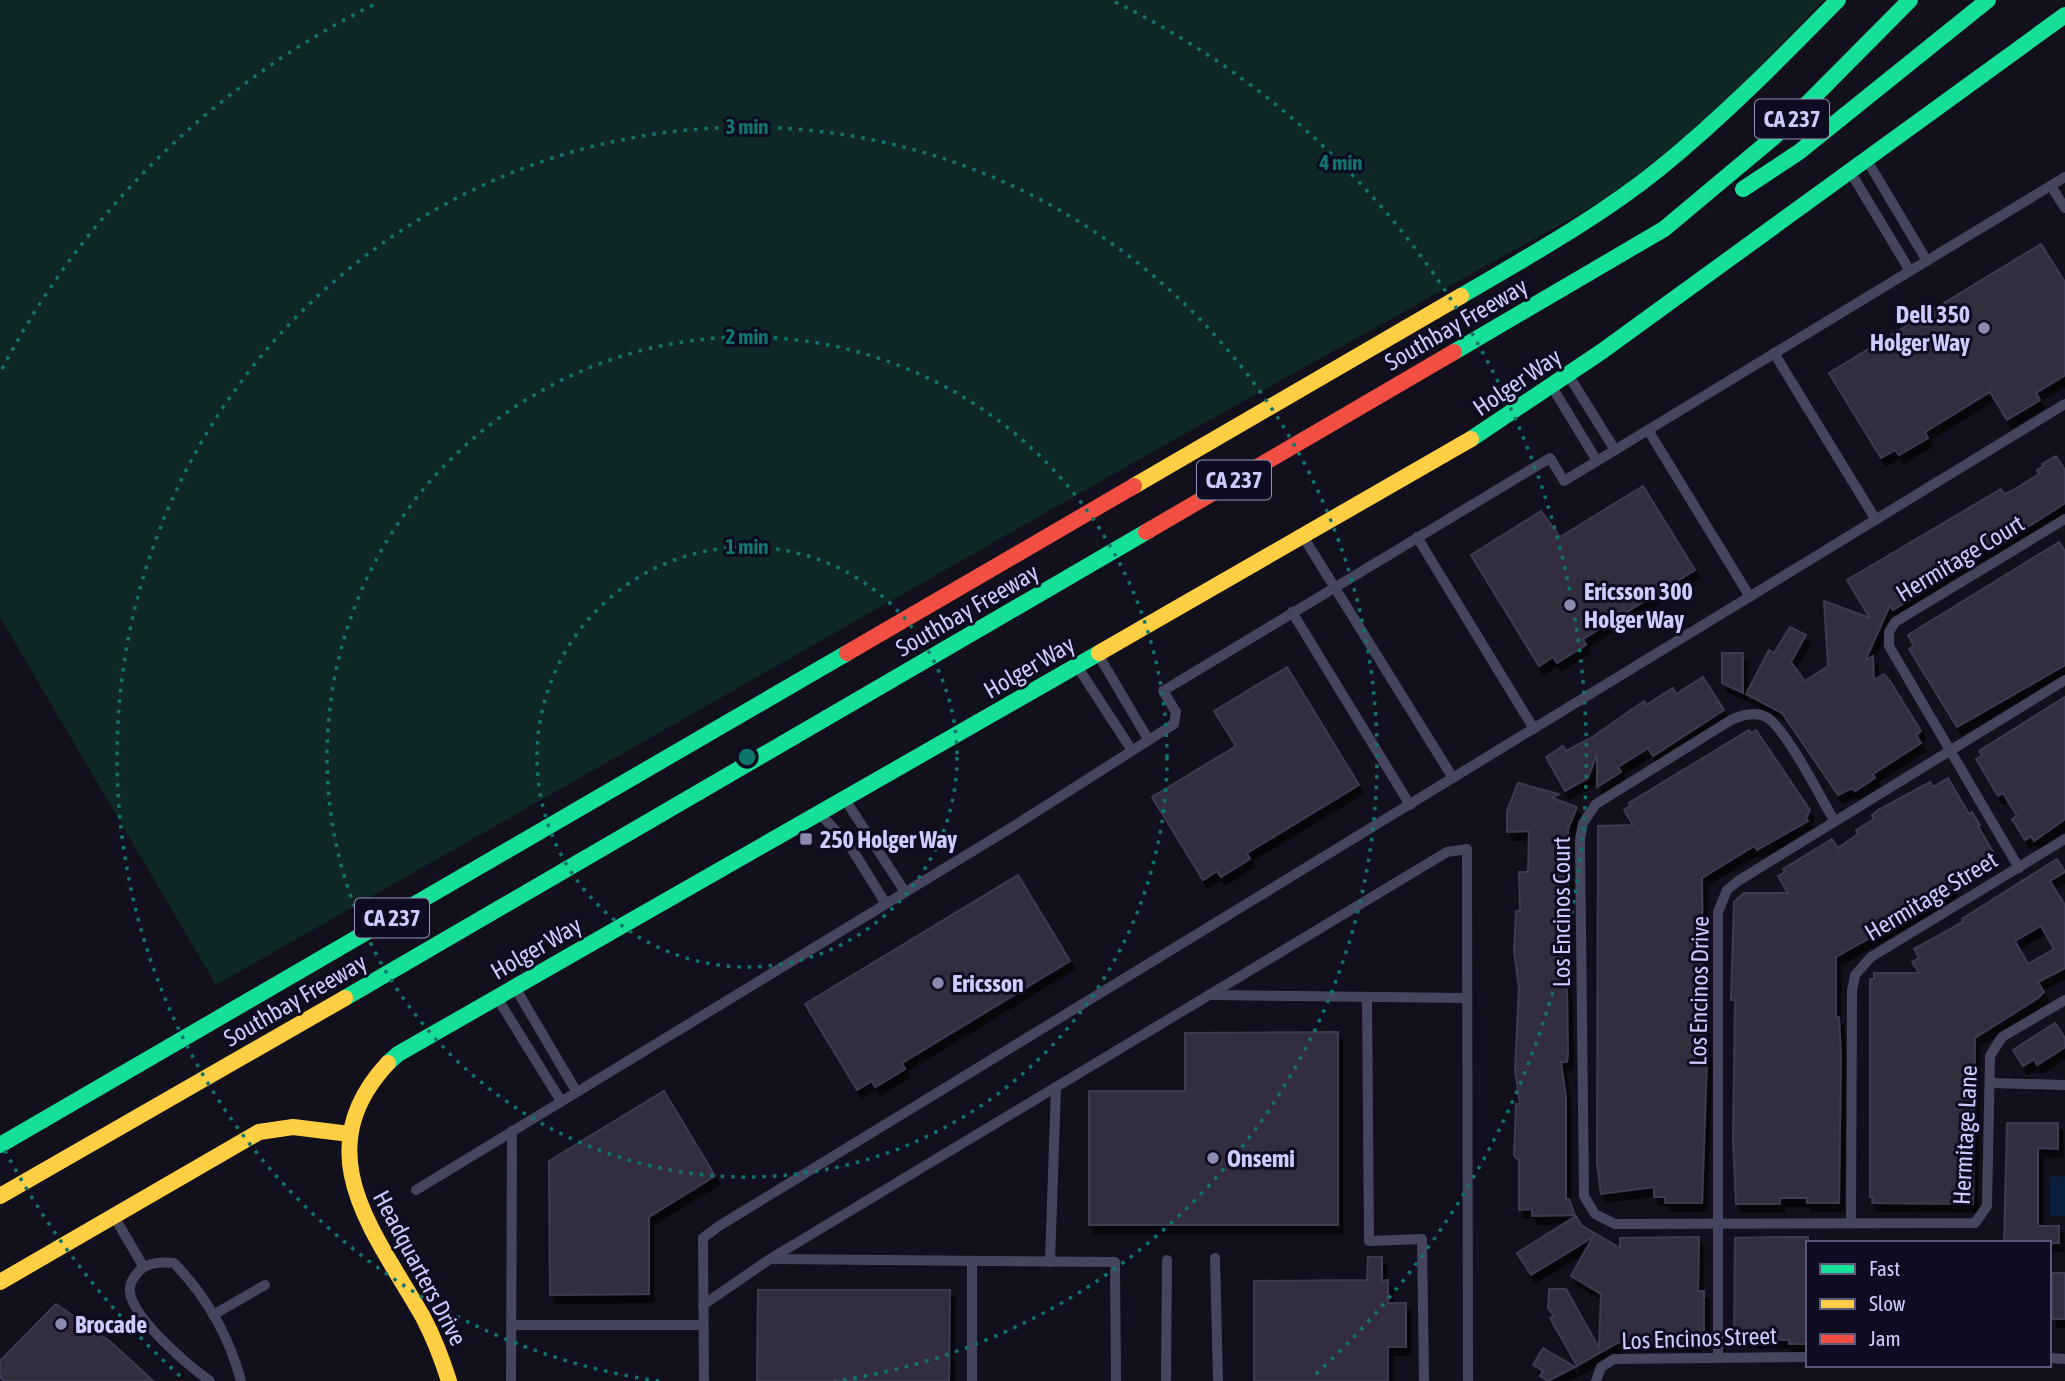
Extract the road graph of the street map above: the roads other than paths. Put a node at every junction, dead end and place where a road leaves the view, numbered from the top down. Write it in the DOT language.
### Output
graph roads {
  1 [pos="1838,0"];
  2 [pos="1858,0"];
  3 [pos="1910,0"];
  4 [pos="1988,0"];
  5 [pos="2065,15"];
  6 [pos="1867,160"];
  7 [pos="1850,172"];
  8 [pos="2065,177"];
  9 [pos="2051,186"];
  10 [pos="2065,208"];
  11 [pos="1664,229"];
  12 [pos="1927,261"];
  13 [pos="1910,271"];
  14 [pos="1774,353"];
  15 [pos="1569,375"];
  16 [pos="1552,387"];
  17 [pos="2065,404"];
  18 [pos="1245,423"];
  19 [pos="1648,430"];
  20 [pos="1615,450"];
  21 [pos="1597,461"];
  22 [pos="2065,519"];
  23 [pos="1876,520"];
  24 [pos="1303,536"];
  25 [pos="1417,537"];
  26 [pos="1334,587"];
  27 [pos="1750,597"];
  28 [pos="1292,612"];
  29 [pos="1097,654"];
  30 [pos="1076,666"];
  31 [pos="2065,680"];
  32 [pos="1534,729"];
  33 [pos="1148,739"];
  34 [pos="1132,749"];
  35 [pos="1950,751"];
  36 [pos="1453,778"];
  37 [pos="844,798"];
  38 [pos="1410,804"];
  39 [pos="819,813"];
  40 [pos="1834,820"];
  41 [pos="2065,839"];
  42 [pos="2019,868"];
  43 [pos="905,892"];
  44 [pos="886,904"];
  45 [pos="514,987"];
  46 [pos="1209,995"];
  47 [pos="497,997"];
  48 [pos="1367,997"];
  49 [pos="1467,998"];
  50 [pos="2065,1000"];
  51 [pos="1990,1083"];
  52 [pos="2065,1085"];
  53 [pos="1056,1087"];
  54 [pos="576,1091"];
  55 [pos="561,1101"];
  56 [pos="512,1130"];
  57 [pos="350,1134"];
  58 [pos="0,1145"];
  59 [pos="416,1190"];
  60 [pos="0,1196"];
  61 [pos="113,1215"];
  62 [pos="1851,1221"];
  63 [pos="1720,1223"];
  64 [pos="1215,1258"];
  65 [pos="770,1259"];
  66 [pos="1167,1260"];
  67 [pos="972,1261"];
  68 [pos="1050,1262"];
  69 [pos="143,1266"];
  70 [pos="0,1282"];
  71 [pos="265,1285"];
  72 [pos="703,1305"];
  73 [pos="213,1315"];
  74 [pos="511,1325"];
  75 [pos="703,1325"];
  76 [pos="1718,1356"];
  77 [pos="1806,1357"];
  78 [pos="1596,1377"];
  79 [pos="211,1381"];
  80 [pos="240,1381"];
  81 [pos="449,1381"];
  82 [pos="511,1381"];
  83 [pos="704,1381"];
  84 [pos="972,1381"];
  85 [pos="1115,1381"];
  86 [pos="1166,1381"];
  87 [pos="1218,1381"];
  88 [pos="1424,1381"];
  89 [pos="1468,1381"];
  1 -- 18 [label="main road, Southbay Freeway / CA 237"];
  2 -- 18 [label="main road"];
  3 -- 11 [label="main road, Southbay Freeway / CA 237"];
  4 -- 11 [label="main road"];
  5 -- 6 [label="main road, Holger Way"];
  6 -- 7 [label="main road, Holger Way"];
  6 -- 12 [label="lane"];
  7 -- 13 [label="lane"];
  7 -- 15 [label="main road, Holger Way"];
  8 -- 9 [label="lane"];
  9 -- 10 [label="lane"];
  9 -- 12 [label="lane"];
  11 -- 60 [label="main road, Southbay Freeway / CA 237"];
  12 -- 13 [label="lane"];
  13 -- 14 [label="lane"];
  14 -- 19 [label="lane"];
  14 -- 23 [label="lane"];
  15 -- 16 [label="main road, Holger Way"];
  15 -- 20 [label="lane"];
  16 -- 21 [label="lane"];
  16 -- 24 [label="main road, Holger Way"];
  17 -- 23 [label="lane"];
  18 -- 58 [label="main road, Southbay Freeway / CA 237"];
  19 -- 20 [label="lane"];
  19 -- 27 [label="lane"];
  20 -- 21 [label="lane"];
  21 -- 25 [label="lane"];
  22 -- 35 [label="lane, Hermitage Court"];
  23 -- 27 [label="lane"];
  24 -- 26 [label="lane"];
  24 -- 29 [label="main road, Holger Way"];
  25 -- 26 [label="lane"];
  25 -- 32 [label="lane"];
  26 -- 28 [label="lane"];
  26 -- 36 [label="lane"];
  27 -- 32 [label="lane"];
  28 -- 33 [label="lane"];
  28 -- 38 [label="lane"];
  29 -- 30 [label="main road, Holger Way"];
  29 -- 33 [label="lane"];
  30 -- 34 [label="lane"];
  30 -- 37 [label="main road, Holger Way"];
  31 -- 35 [label="lane, Los Encinos Drive"];
  32 -- 36 [label="lane"];
  33 -- 34 [label="lane"];
  34 -- 43 [label="lane"];
  35 -- 40 [label="lane, Los Encinos Drive"];
  35 -- 42 [label="lane"];
  36 -- 38 [label="lane"];
  37 -- 39 [label="main road, Holger Way"];
  37 -- 43 [label="lane"];
  38 -- 72 [label="lane"];
  39 -- 44 [label="lane"];
  39 -- 45 [label="main road, Holger Way"];
  40 -- 63 [label="lane, Los Encinos Drive"];
  40 -- 63 [label="lane, Los Encinos Court"];
  41 -- 42 [label="lane, Hermitage Street"];
  42 -- 62 [label="lane, Hermitage Street"];
  43 -- 44 [label="lane"];
  44 -- 54 [label="lane"];
  45 -- 47 [label="main road, Holger Way"];
  45 -- 54 [label="lane"];
  46 -- 48 [label="lane"];
  46 -- 49 [label="lane"];
  46 -- 53 [label="lane"];
  47 -- 55 [label="lane"];
  47 -- 57 [label="main road, Holger Way"];
  48 -- 49 [label="lane"];
  48 -- 88 [label="lane"];
  49 -- 89 [label="lane"];
  50 -- 51 [label="lane, Hermitage Lane"];
  51 -- 52 [label="lane"];
  51 -- 62 [label="lane, Hermitage Lane"];
  53 -- 65 [label="lane"];
  53 -- 68 [label="lane"];
  54 -- 55 [label="lane"];
  55 -- 56 [label="lane"];
  56 -- 59 [label="lane"];
  56 -- 74 [label="lane"];
  57 -- 61 [label="main road"];
  57 -- 81 [label="main road, Headquarters Drive"];
  61 -- 69 [label="lane"];
  61 -- 70 [label="main road"];
  62 -- 63 [label="lane, Hermitage Lane"];
  63 -- 76 [label="lane, Los Encinos Drive"];
  64 -- 87 [label="lane"];
  65 -- 67 [label="lane"];
  65 -- 72 [label="lane"];
  66 -- 86 [label="lane"];
  67 -- 68 [label="lane"];
  67 -- 84 [label="lane"];
  68 -- 85 [label="lane"];
  69 -- 73 [label="lane"];
  69 -- 79 [label="lane"];
  71 -- 73 [label="lane"];
  72 -- 75 [label="lane"];
  73 -- 80 [label="lane"];
  74 -- 75 [label="lane"];
  74 -- 82 [label="lane"];
  75 -- 83 [label="lane"];
  76 -- 77 [label="lane, Los Encinos Street"];
  76 -- 78 [label="lane, Los Encinos Street"];
}
